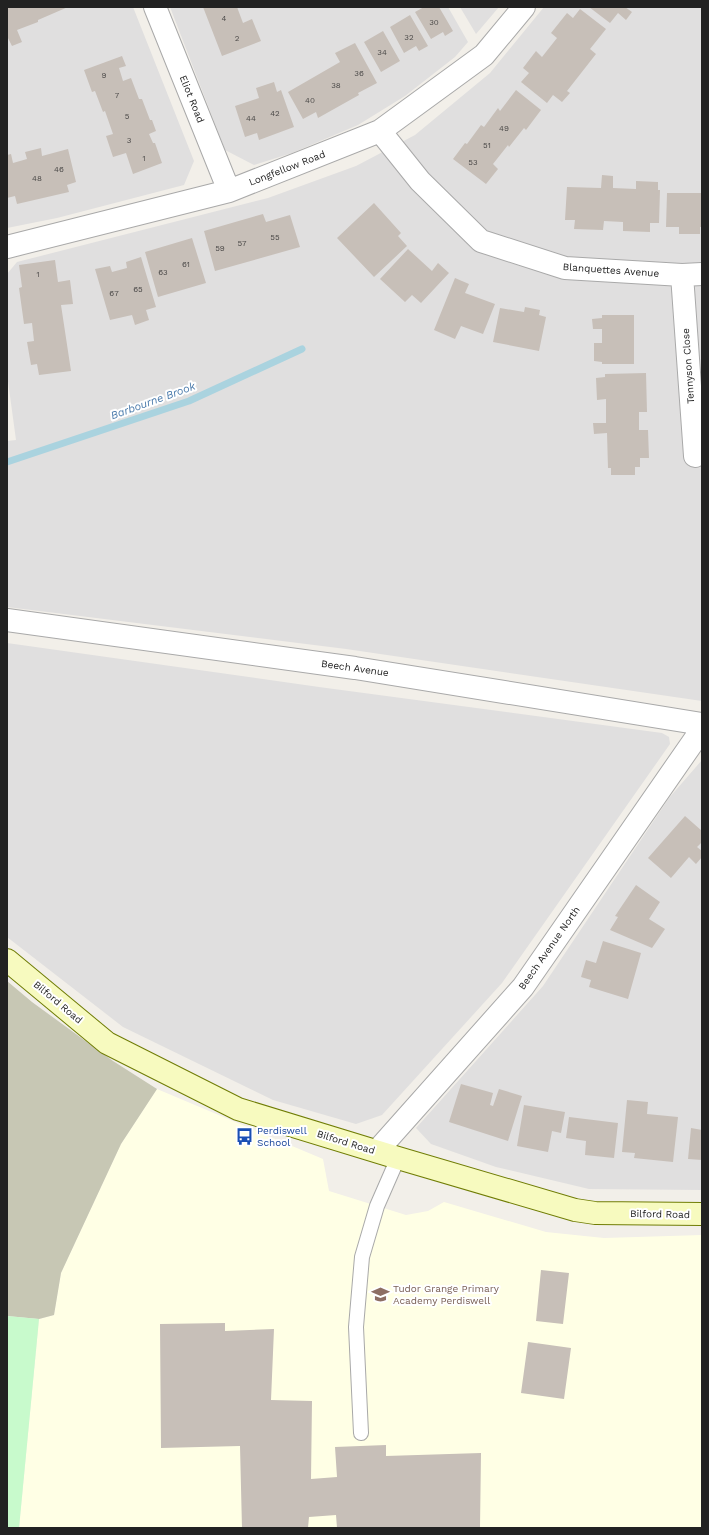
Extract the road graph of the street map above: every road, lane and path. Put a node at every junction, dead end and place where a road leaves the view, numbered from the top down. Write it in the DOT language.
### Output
graph roads {
  1 [pos="155,7"];
  2 [pos="524,7"];
  3 [pos="380,131"];
  4 [pos="229,191"];
  5 [pos="7,247"];
  6 [pos="692,274"];
  7 [pos="695,456"];
  8 [pos="7,620"];
  9 [pos="702,724"];
  10 [pos="702,729"];
  11 [pos="7,960"];
  12 [pos="377,1151"];
  13 [pos="398,1158"];
  14 [pos="702,1214"];
  15 [pos="361,1433"];
  1 -- 4 [label="street, Eliot Road"];
  2 -- 3 [label="street, Longfellow Road"];
  3 -- 4 [label="street, Longfellow Road"];
  3 -- 6 [label="street, Blanquettes Avenue"];
  4 -- 5 [label="street, Longfellow Road"];
  6 -- 7 [label="street, Tennyson Close"];
  8 -- 9 [label="street, Beech Avenue"];
  10 -- 12 [label="street, Beech Avenue North"];
  11 -- 12 [label="main road, Bilford Road"];
  12 -- 13 [label="main road, Bilford Road"];
  13 -- 14 [label="main road, Bilford Road"];
  13 -- 15 [label="lane"];
}
